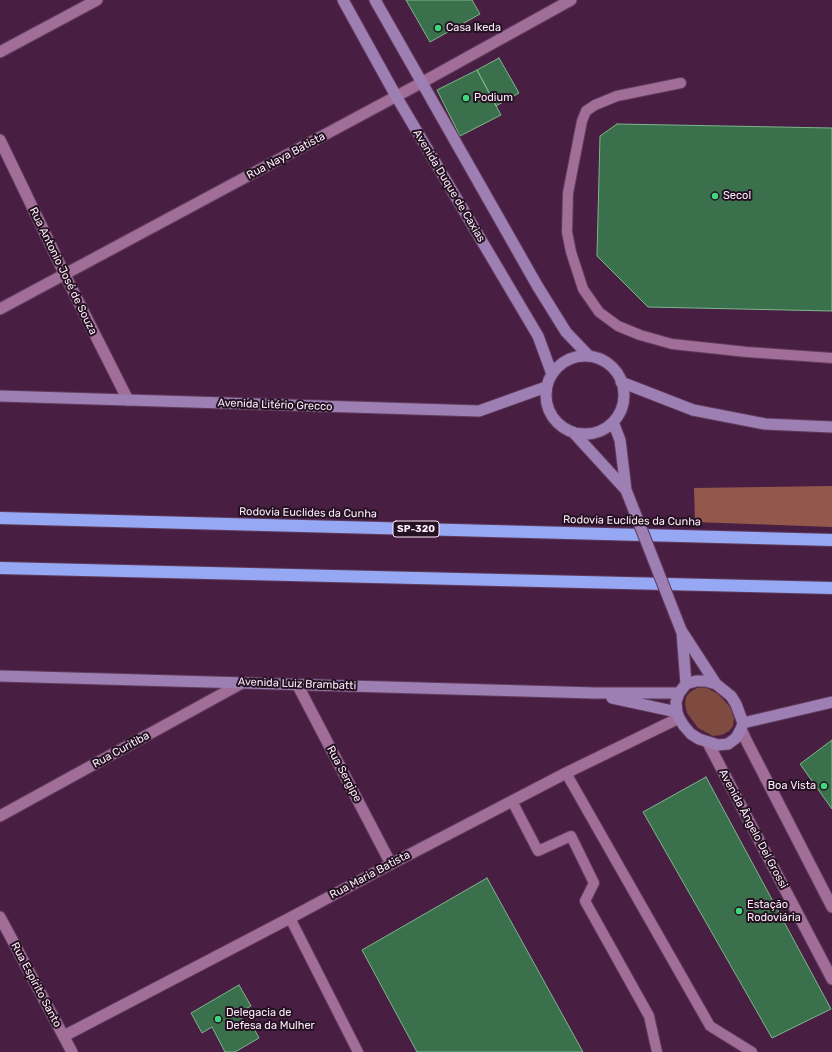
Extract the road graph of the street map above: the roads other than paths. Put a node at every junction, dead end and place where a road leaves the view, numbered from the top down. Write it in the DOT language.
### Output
graph roads {
  1 [pos="98,0"];
  2 [pos="343,0"];
  3 [pos="375,0"];
  4 [pos="571,0"];
  5 [pos="0,52"];
  6 [pos="421,83"];
  7 [pos="681,84"];
  8 [pos="396,96"];
  9 [pos="0,140"];
  10 [pos="65,275"];
  11 [pos="0,309"];
  12 [pos="589,356"];
  13 [pos="832,358"];
  14 [pos="552,374"];
  15 [pos="622,382"];
  16 [pos="546,387"];
  17 [pos="0,396"];
  18 [pos="128,400"];
  19 [pos="613,422"];
  20 [pos="832,427"];
  21 [pos="573,432"];
  22 [pos="626,490"];
  23 [pos="0,518"];
  24 [pos="832,540"];
  25 [pos="0,568"];
  26 [pos="832,588"];
  27 [pos="681,630"];
  28 [pos="0,676"];
  29 [pos="242,683"];
  30 [pos="298,684"];
  31 [pos="686,684"];
  32 [pos="716,684"];
  33 [pos="594,693"];
  34 [pos="679,693"];
  35 [pos="832,702"];
  36 [pos="678,715"];
  37 [pos="742,726"];
  38 [pos="708,743"];
  39 [pos="566,773"];
  40 [pos="512,801"];
  41 [pos="0,816"];
  42 [pos="391,864"];
  43 [pos="832,907"];
  44 [pos="0,917"];
  45 [pos="290,918"];
  46 [pos="832,979"];
  47 [pos="64,1036"];
  48 [pos="72,1052"];
  49 [pos="358,1052"];
  50 [pos="657,1052"];
  51 [pos="752,1052"];
  1 -- 5 [label="street"];
  2 -- 8 [label="main road, Avenida Duque de Caxias"];
  3 -- 6 [label="main road"];
  4 -- 6 [label="street, Rua Naya Batista"];
  6 -- 8 [label="street, Rua Naya Batista"];
  6 -- 12 [label="main road"];
  7 -- 13 [label="lane"];
  8 -- 10 [label="street, Rua Naya Batista"];
  8 -- 14 [label="main road, Avenida Duque de Caxias"];
  9 -- 10 [label="street, Rua Antonio José de Souza"];
  10 -- 11 [label="street, Rua Naya Batista"];
  10 -- 18 [label="street, Rua Antonio José de Souza"];
  12 -- 14 [label="main road"];
  12 -- 15 [label="main road"];
  14 -- 16 [label="main road"];
  15 -- 19 [label="main road"];
  15 -- 20 [label="main road"];
  16 -- 18 [label="main road, Avenida Litério Grecco"];
  16 -- 21 [label="main road"];
  17 -- 18 [label="main road, Avenida Litério Grecco"];
  19 -- 21 [label="main road"];
  19 -- 22 [label="main road"];
  21 -- 22 [label="main road"];
  22 -- 27 [label="main road, bridge"];
  23 -- 24 [label="highway, Rodovia Euclides da Cunha / SP-320"];
  25 -- 26 [label="highway"];
  27 -- 31 [label="main road"];
  27 -- 32 [label="main road"];
  28 -- 29 [label="main road, Avenida Luiz Brambatti"];
  29 -- 30 [label="main road, Avenida Luiz Brambatti"];
  29 -- 41 [label="street, Rua Curitiba"];
  30 -- 33 [label="main road, Avenida Luiz Brambatti"];
  30 -- 42 [label="street, Rua Sergipe"];
  31 -- 32 [label="main road"];
  31 -- 34 [label="main road"];
  32 -- 37 [label="main road"];
  33 -- 34 [label="main road"];
  33 -- 36 [label="main road"];
  34 -- 36 [label="main road"];
  35 -- 37 [label="main road"];
  36 -- 38 [label="main road"];
  36 -- 39 [label="street, Rua Maria Batista"];
  37 -- 38 [label="main road"];
  37 -- 43 [label="street"];
  38 -- 46 [label="street, Avenida Ângelo Del Grossi"];
  39 -- 40 [label="street, Rua Maria Batista"];
  39 -- 51 [label="lane"];
  40 -- 42 [label="street, Rua Maria Batista"];
  40 -- 50 [label="lane"];
  42 -- 45 [label="street, Rua Maria Batista"];
  44 -- 47 [label="street, Rua Espírito Santo"];
  45 -- 47 [label="street, Rua Maria Batista"];
  45 -- 49 [label="lane"];
  47 -- 48 [label="street, Rua Espírito Santo"];
}
